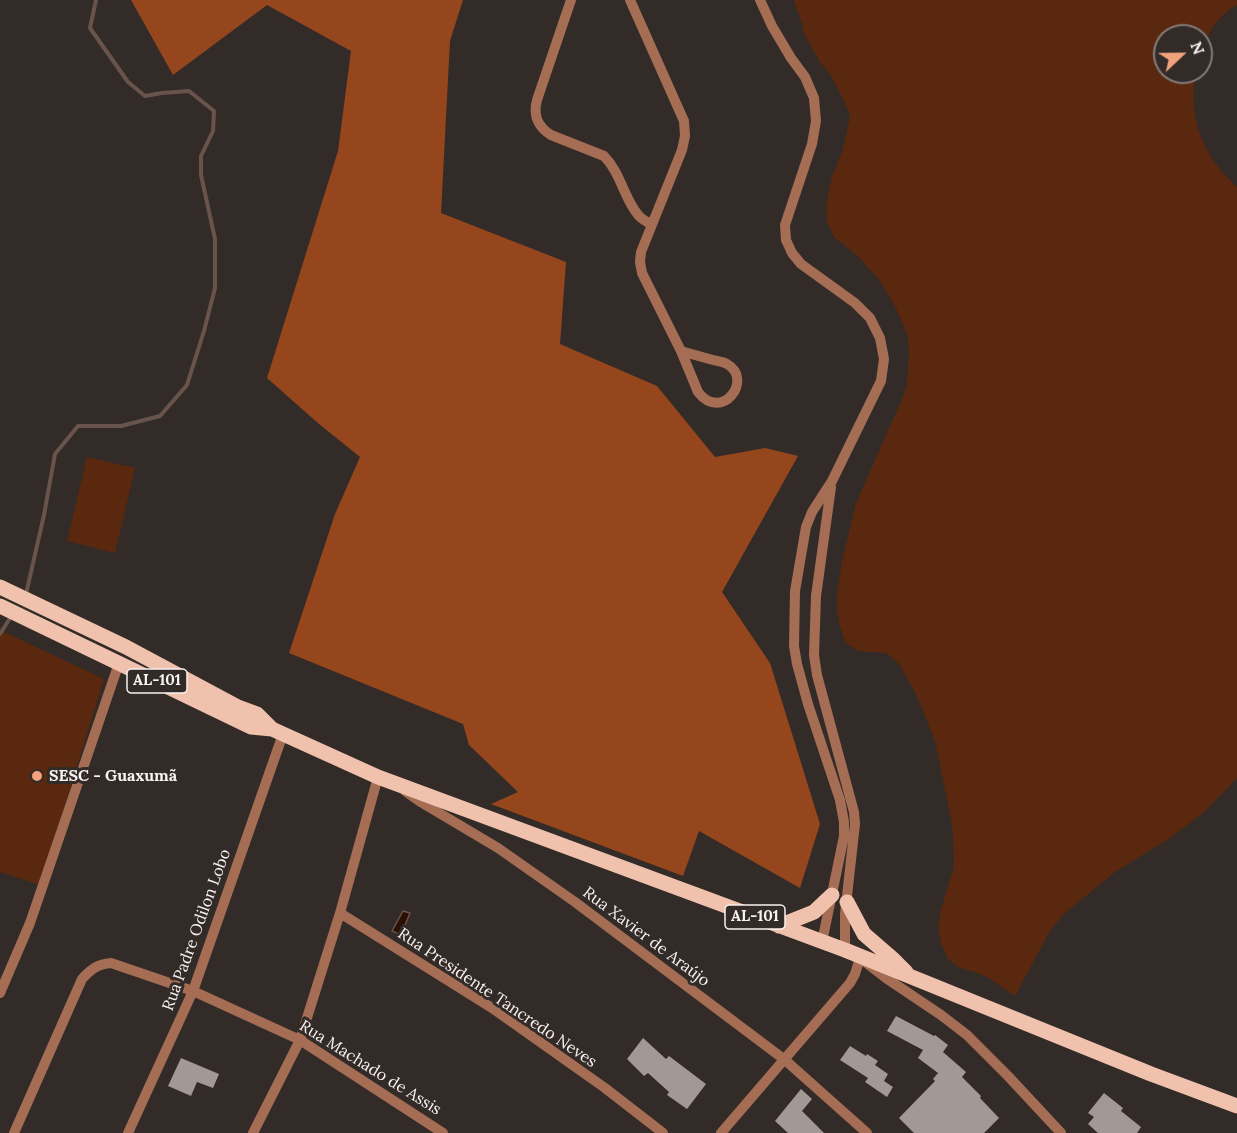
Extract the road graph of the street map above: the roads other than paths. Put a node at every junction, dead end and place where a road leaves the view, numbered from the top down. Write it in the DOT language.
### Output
graph roads {
  1 [pos="571,0"];
  2 [pos="630,0"];
  3 [pos="760,0"];
  4 [pos="651,224"];
  5 [pos="681,351"];
  6 [pos="832,481"];
  7 [pos="0,587"];
  8 [pos="0,606"];
  9 [pos="119,663"];
  10 [pos="278,732"];
  11 [pos="378,777"];
  12 [pos="393,783"];
  13 [pos="832,895"];
  14 [pos="847,902"];
  15 [pos="340,913"];
  16 [pos="779,926"];
  17 [pos="822,942"];
  18 [pos="844,950"];
  19 [pos="860,957"];
  20 [pos="910,977"];
  21 [pos="193,991"];
  22 [pos="0,993"];
  23 [pos="300,1040"];
  24 [pos="785,1060"];
  25 [pos="1237,1107"];
  26 [pos="14,1133"];
  27 [pos="128,1133"];
  28 [pos="253,1133"];
  29 [pos="443,1133"];
  30 [pos="663,1133"];
  31 [pos="721,1133"];
  32 [pos="867,1133"];
  33 [pos="1061,1133"];
  1 -- 4 [label="street"];
  2 -- 4 [label="street"];
  3 -- 6 [label="street"];
  4 -- 5 [label="street"];
  5 -- 5 [label="street"];
  6 -- 13 [label="street"];
  6 -- 14 [label="street"];
  7 -- 10 [label="main road, AL-101"];
  8 -- 9 [label="main road, AL-101"];
  9 -- 10 [label="main road, AL-101"];
  9 -- 22 [label="street"];
  10 -- 11 [label="main road, AL-101"];
  10 -- 21 [label="street, Rua Padre Odilon Lobo"];
  11 -- 12 [label="main road, AL-101"];
  11 -- 15 [label="street"];
  12 -- 16 [label="main road, AL-101"];
  12 -- 24 [label="street, Rua Xavier de Araújo"];
  13 -- 16 [label="main road"];
  13 -- 17 [label="street"];
  14 -- 18 [label="street"];
  14 -- 20 [label="main road"];
  15 -- 23 [label="street"];
  15 -- 30 [label="street, Rua Presidente Tancredo Neves"];
  16 -- 17 [label="main road, AL-101"];
  17 -- 18 [label="main road, AL-101"];
  18 -- 19 [label="main road, AL-101"];
  19 -- 20 [label="main road, AL-101"];
  19 -- 24 [label="street"];
  19 -- 33 [label="street"];
  20 -- 25 [label="main road, AL-101"];
  21 -- 23 [label="street, Rua Machado de Assis"];
  21 -- 26 [label="street, Rua Machado de Assis"];
  21 -- 27 [label="street, Rua Padre Odilon Lobo"];
  23 -- 28 [label="street"];
  23 -- 29 [label="street, Rua Machado de Assis"];
  24 -- 31 [label="street"];
  24 -- 32 [label="street, Rua Xavier de Araújo"];
}
